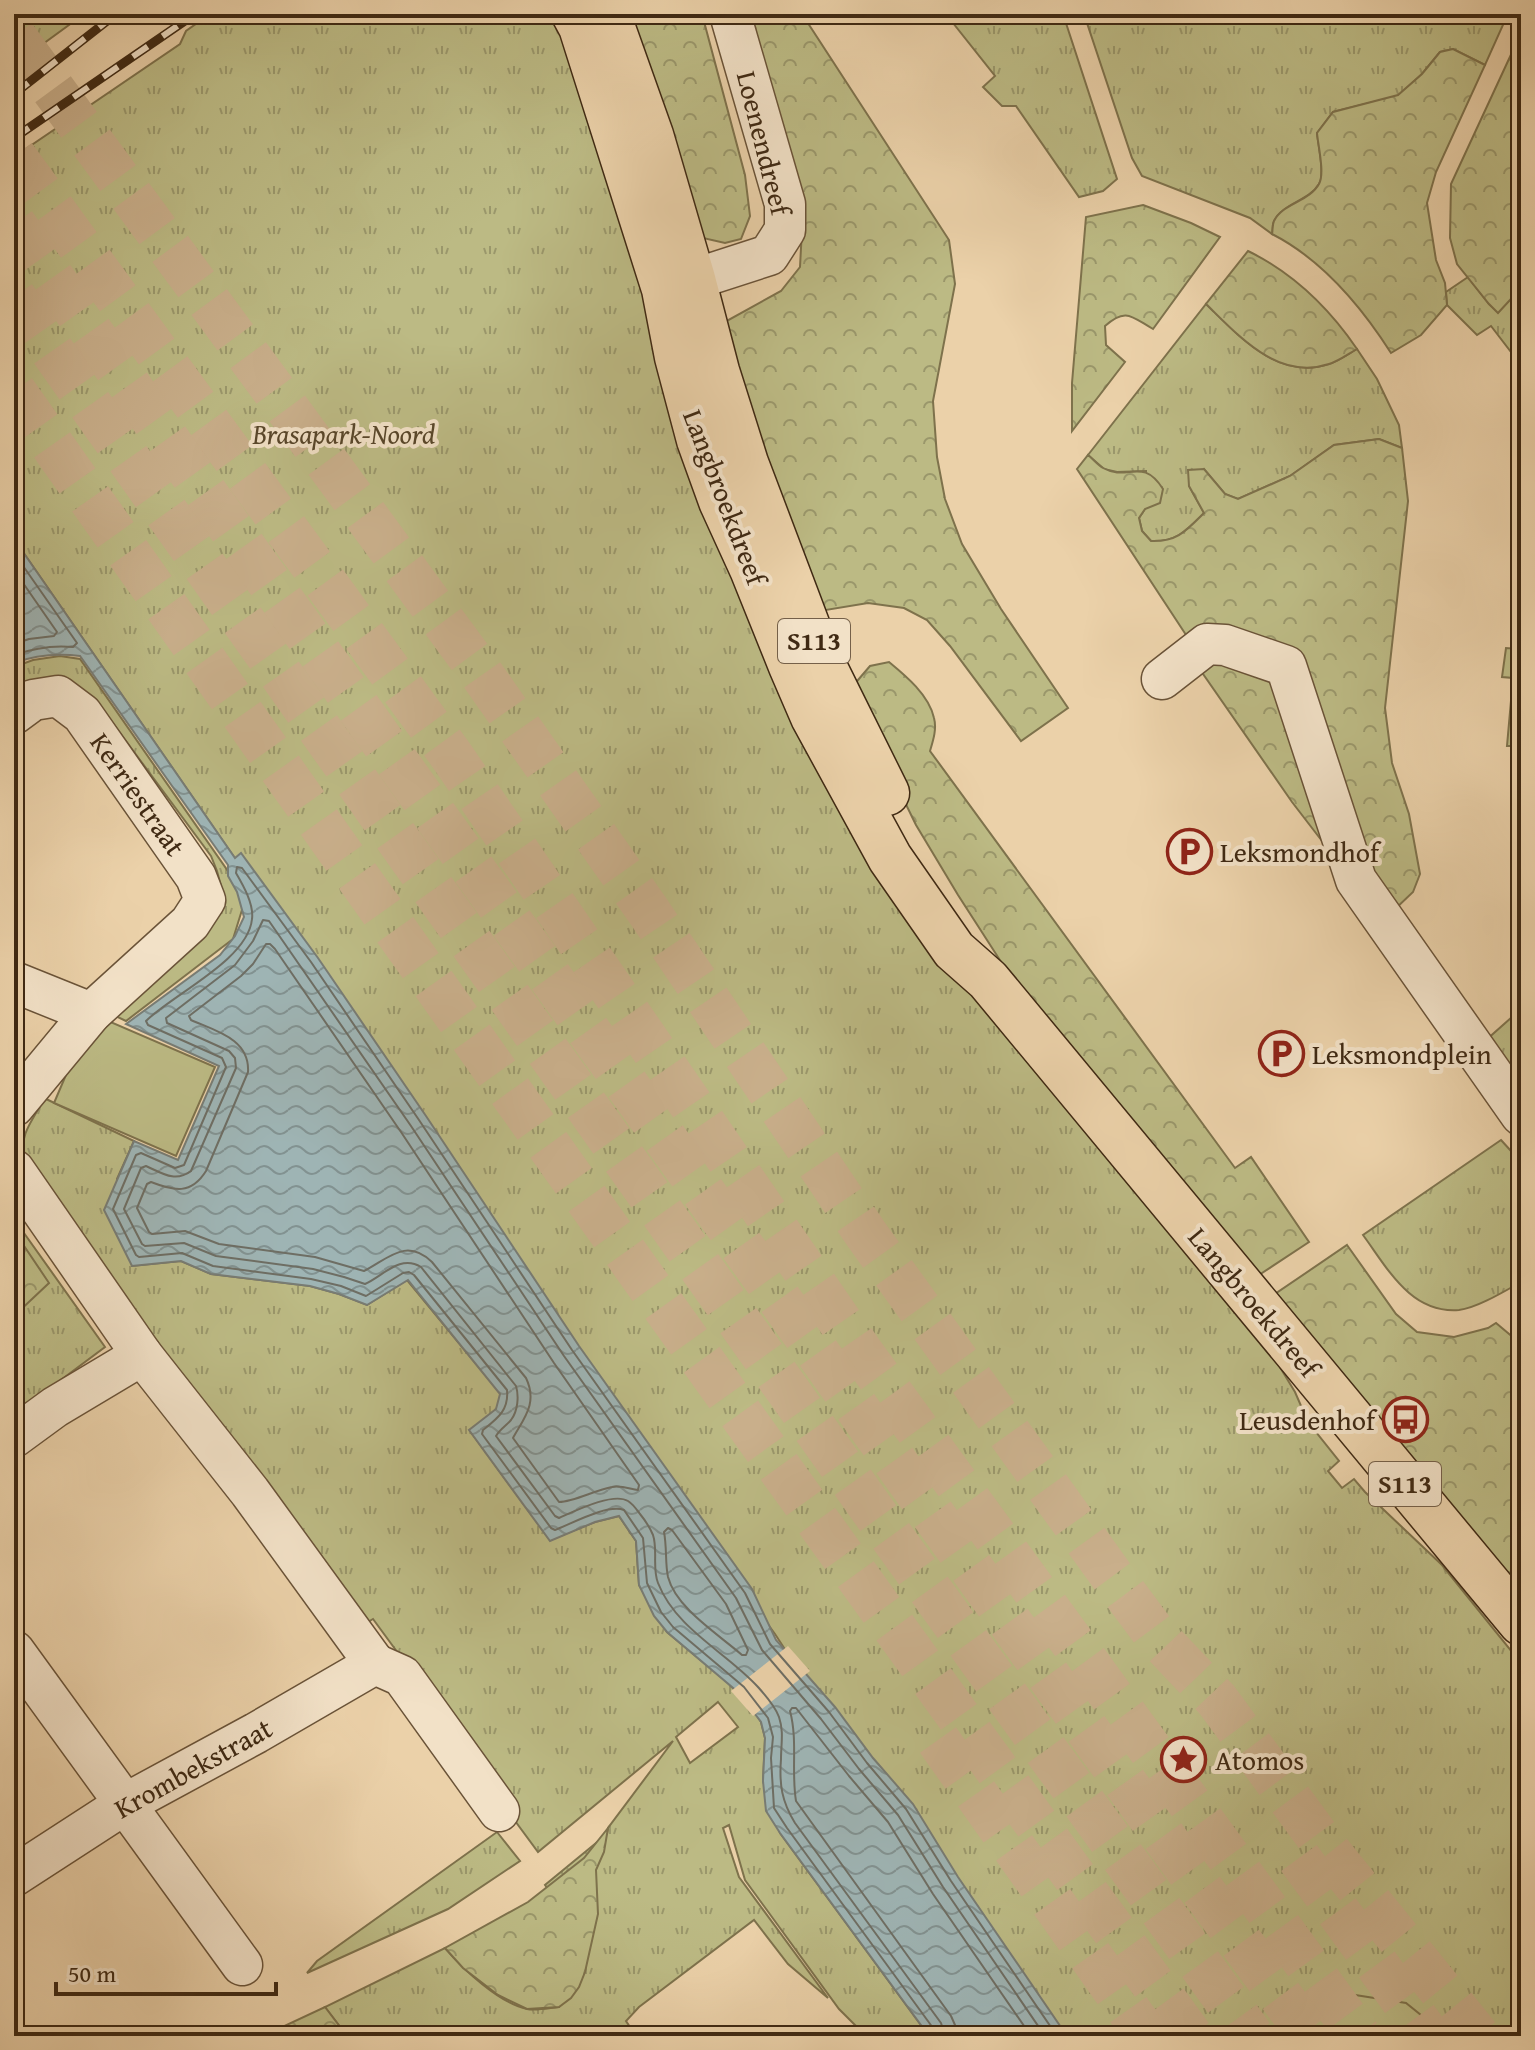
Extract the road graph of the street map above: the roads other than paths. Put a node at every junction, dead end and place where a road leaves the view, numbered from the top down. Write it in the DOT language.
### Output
graph roads {
  1 [pos="574,14"];
  2 [pos="608,14"];
  3 [pos="730,14"];
  4 [pos="678,284"];
  5 [pos="1162,679"];
  6 [pos="24,707"];
  7 [pos="14,982"];
  8 [pos="91,1013"];
  9 [pos="21,1085"];
  10 [pos="1516,1108"];
  11 [pos="14,1170"];
  12 [pos="142,1355"];
  13 [pos="14,1437"];
  14 [pos="1521,1623"];
  15 [pos="14,1651"];
  16 [pos="375,1664"];
  17 [pos="125,1804"];
  18 [pos="499,1811"];
  19 [pos="14,1876"];
  20 [pos="242,1965"];
  1 -- 4 [label="main road, Langbroekdreef / S113"];
  2 -- 4 [label="main road, Langbroekdreef / S113"];
  3 -- 4 [label="street, Loenendreef"];
  4 -- 14 [label="main road, Langbroekdreef / S113"];
  5 -- 10 [label="street"];
  6 -- 8 [label="street, Kerriestraat"];
  7 -- 8 [label="street"];
  8 -- 9 [label="street"];
  11 -- 12 [label="street"];
  12 -- 13 [label="street"];
  12 -- 16 [label="street"];
  15 -- 17 [label="street"];
  16 -- 17 [label="street, Krombekstraat"];
  16 -- 18 [label="street"];
  17 -- 19 [label="street, Krombekstraat"];
  17 -- 20 [label="street"];
}
